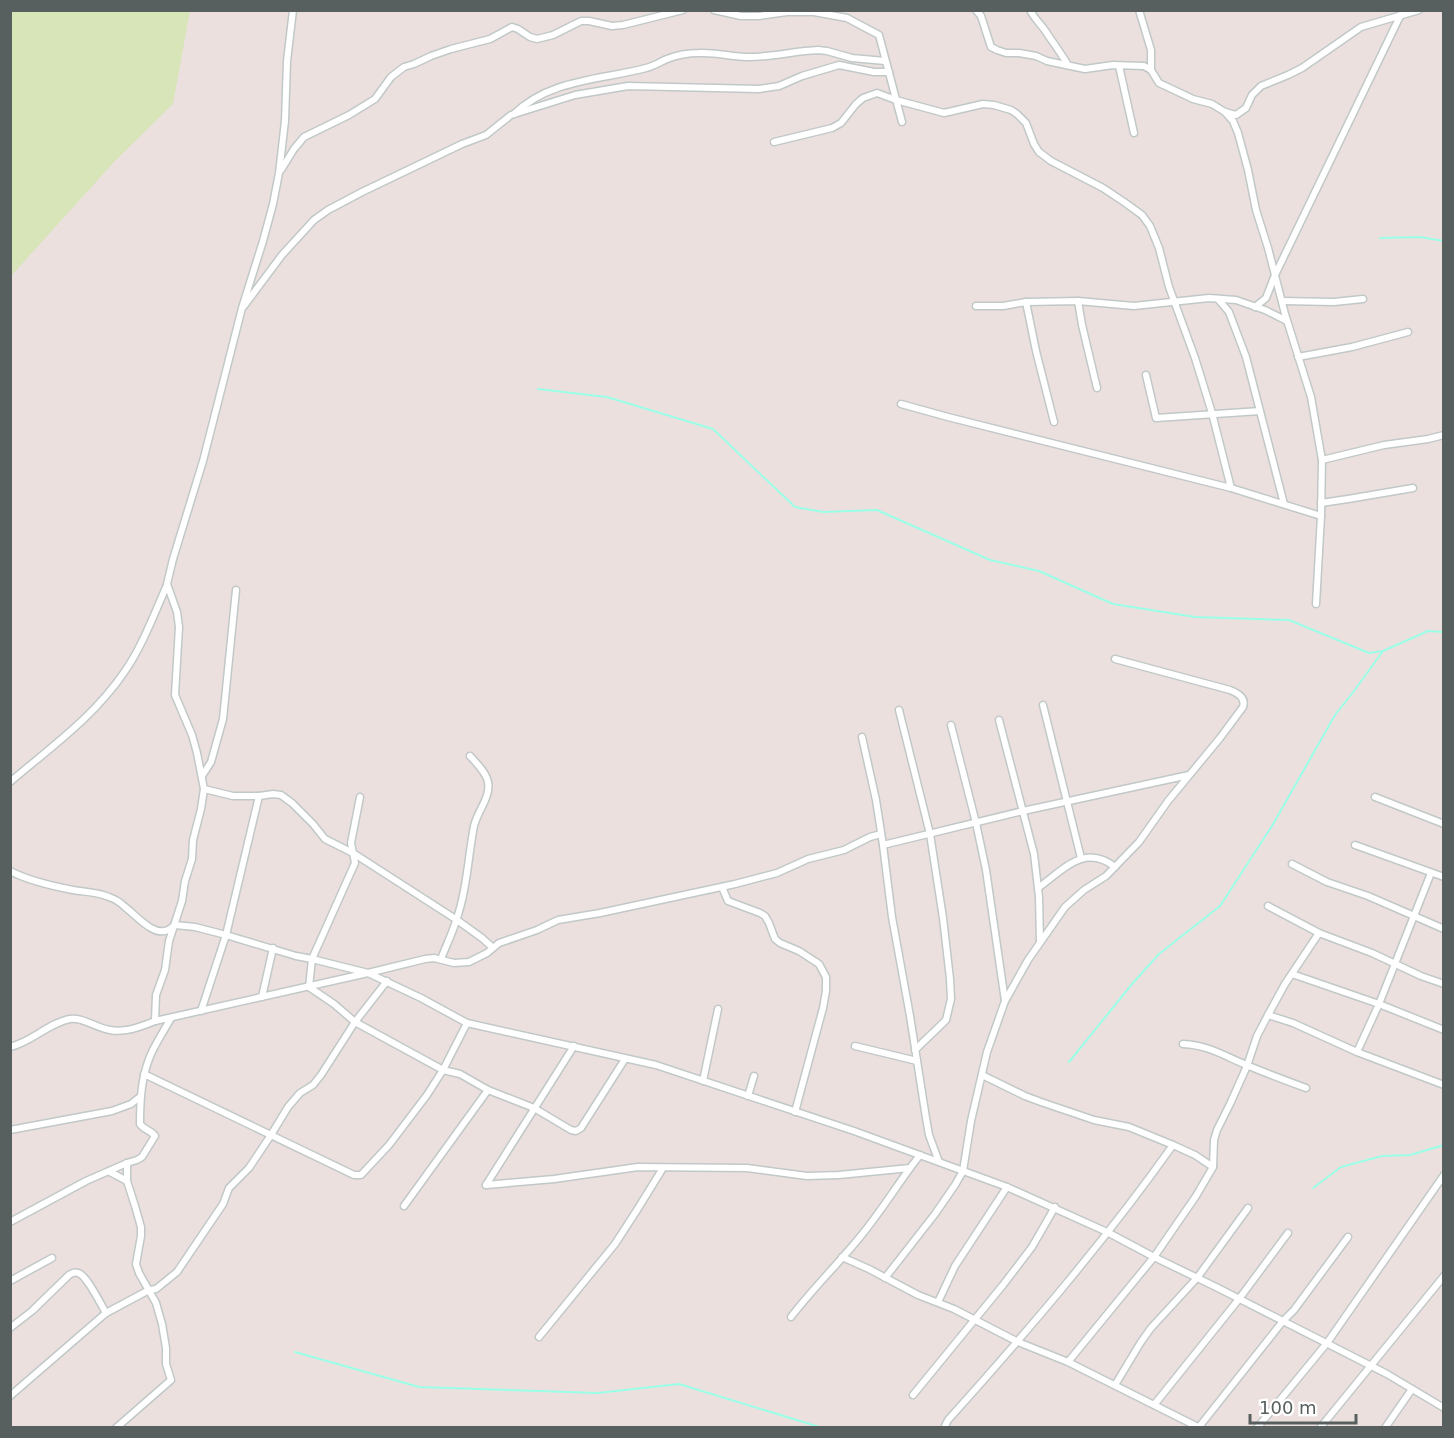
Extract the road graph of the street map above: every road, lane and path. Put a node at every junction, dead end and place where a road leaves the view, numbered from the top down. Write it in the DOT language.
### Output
graph roads {
  1 [pos="293,10"];
  2 [pos="682,10"];
  3 [pos="714,10"];
  4 [pos="851,10"];
  5 [pos="976,10"];
  6 [pos="1030,10"];
  7 [pos="1139,10"];
  8 [pos="1419,10"];
  9 [pos="1401,13"];
  10 [pos="848,18"];
  11 [pos="885,61"];
  12 [pos="1068,65"];
  13 [pos="1119,66"];
  14 [pos="1151,70"];
  15 [pos="889,72"];
  16 [pos="896,100"];
  17 [pos="1225,112"];
  18 [pos="513,114"];
  19 [pos="902,122"];
  20 [pos="1134,133"];
  21 [pos="774,142"];
  22 [pos="279,173"];
  23 [pos="1275,275"];
  24 [pos="1218,298"];
  25 [pos="1363,299"];
  26 [pos="1282,300"];
  27 [pos="1078,301"];
  28 [pos="1175,301"];
  29 [pos="1026,302"];
  30 [pos="976,306"];
  31 [pos="1255,307"];
  32 [pos="242,309"];
  33 [pos="1287,321"];
  34 [pos="1408,332"];
  35 [pos="1298,357"];
  36 [pos="1146,375"];
  37 [pos="1097,388"];
  38 [pos="901,404"];
  39 [pos="1260,411"];
  40 [pos="1212,413"];
  41 [pos="1054,422"];
  42 [pos="1443,435"];
  43 [pos="1322,460"];
  44 [pos="1231,488"];
  45 [pos="1413,488"];
  46 [pos="1321,503"];
  47 [pos="1284,504"];
  48 [pos="1321,516"];
  49 [pos="167,584"];
  50 [pos="236,590"];
  51 [pos="1316,604"];
  52 [pos="1114,659"];
  53 [pos="1043,705"];
  54 [pos="899,710"];
  55 [pos="999,720"];
  56 [pos="951,725"];
  57 [pos="862,737"];
  58 [pos="470,756"];
  59 [pos="1189,775"];
  60 [pos="202,776"];
  61 [pos="10,782"];
  62 [pos="204,789"];
  63 [pos="259,796"];
  64 [pos="360,797"];
  65 [pos="1375,797"];
  66 [pos="1066,802"];
  67 [pos="1023,812"];
  68 [pos="976,823"];
  69 [pos="1443,824"];
  70 [pos="881,834"];
  71 [pos="930,834"];
  72 [pos="883,845"];
  73 [pos="1355,845"];
  74 [pos="353,853"];
  75 [pos="1081,858"];
  76 [pos="1292,864"];
  77 [pos="1115,867"];
  78 [pos="10,871"];
  79 [pos="1431,873"];
  80 [pos="1443,878"];
  81 [pos="722,887"];
  82 [pos="1038,888"];
  83 [pos="1268,906"];
  84 [pos="1414,915"];
  85 [pos="457,920"];
  86 [pos="175,924"];
  87 [pos="1443,929"];
  88 [pos="1319,933"];
  89 [pos="226,935"];
  90 [pos="1040,942"];
  91 [pos="492,947"];
  92 [pos="273,948"];
  93 [pos="312,959"];
  94 [pos="441,959"];
  95 [pos="1396,964"];
  96 [pos="368,973"];
  97 [pos="1292,974"];
  98 [pos="387,981"];
  99 [pos="1443,984"];
  100 [pos="309,987"];
  101 [pos="262,997"];
  102 [pos="1005,1001"];
  103 [pos="1379,1004"];
  104 [pos="718,1009"];
  105 [pos="201,1011"];
  106 [pos="1268,1015"];
  107 [pos="171,1018"];
  108 [pos="154,1021"];
  109 [pos="355,1022"];
  110 [pos="467,1023"];
  111 [pos="1443,1030"];
  112 [pos="1183,1044"];
  113 [pos="574,1046"];
  114 [pos="855,1046"];
  115 [pos="10,1047"];
  116 [pos="915,1050"];
  117 [pos="1357,1052"];
  118 [pos="625,1059"];
  119 [pos="917,1061"];
  120 [pos="1247,1066"];
  121 [pos="442,1070"];
  122 [pos="144,1074"];
  123 [pos="982,1075"];
  124 [pos="754,1076"];
  125 [pos="703,1081"];
  126 [pos="1443,1085"];
  127 [pos="1306,1088"];
  128 [pos="489,1090"];
  129 [pos="141,1096"];
  130 [pos="748,1096"];
  131 [pos="534,1108"];
  132 [pos="795,1112"];
  133 [pos="10,1130"];
  134 [pos="271,1135"];
  135 [pos="1173,1145"];
  136 [pos="920,1155"];
  137 [pos="939,1162"];
  138 [pos="127,1163"];
  139 [pos="1213,1167"];
  140 [pos="663,1168"];
  141 [pos="910,1168"];
  142 [pos="963,1171"];
  143 [pos="110,1172"];
  144 [pos="1443,1174"];
  145 [pos="126,1181"];
  146 [pos="1007,1187"];
  147 [pos="404,1206"];
  148 [pos="1055,1207"];
  149 [pos="1248,1208"];
  150 [pos="10,1222"];
  151 [pos="1107,1232"];
  152 [pos="1288,1233"];
  153 [pos="1348,1237"];
  154 [pos="842,1257"];
  155 [pos="1154,1257"];
  156 [pos="52,1258"];
  157 [pos="1443,1276"];
  158 [pos="885,1278"];
  159 [pos="1197,1278"];
  160 [pos="10,1281"];
  161 [pos="149,1290"];
  162 [pos="1239,1299"];
  163 [pos="938,1302"];
  164 [pos="106,1313"];
  165 [pos="791,1317"];
  166 [pos="974,1320"];
  167 [pos="1283,1321"];
  168 [pos="10,1328"];
  169 [pos="538,1337"];
  170 [pos="1018,1342"];
  171 [pos="1327,1343"];
  172 [pos="1068,1362"];
  173 [pos="1370,1365"];
  174 [pos="1115,1385"];
  175 [pos="1412,1389"];
  176 [pos="913,1395"];
  177 [pos="10,1396"];
  178 [pos="1154,1405"];
  179 [pos="1443,1408"];
  180 [pos="1199,1427"];
  181 [pos="116,1428"];
  182 [pos="944,1428"];
  183 [pos="1257,1428"];
  184 [pos="1320,1428"];
  185 [pos="1385,1428"];
  1 -- 22 [label="street"];
  2 -- 22 [label="street"];
  3 -- 10 [label="street"];
  4 -- 10 [label="street"];
  5 -- 12 [label="street"];
  6 -- 12 [label="street"];
  7 -- 14 [label="street"];
  8 -- 9 [label="street"];
  9 -- 17 [label="street"];
  9 -- 23 [label="street"];
  10 -- 11 [label="street"];
  11 -- 15 [label="street"];
  11 -- 18 [label="street"];
  12 -- 13 [label="street"];
  13 -- 14 [label="street"];
  13 -- 20 [label="street"];
  14 -- 17 [label="street"];
  15 -- 16 [label="street"];
  15 -- 18 [label="street"];
  16 -- 19 [label="street"];
  16 -- 21 [label="street"];
  16 -- 28 [label="street"];
  17 -- 23 [label="street"];
  18 -- 32 [label="street"];
  22 -- 32 [label="street"];
  23 -- 26 [label="street"];
  23 -- 31 [label="street"];
  24 -- 28 [label="street"];
  24 -- 31 [label="street"];
  24 -- 39 [label="street"];
  25 -- 26 [label="street"];
  26 -- 33 [label="street"];
  27 -- 28 [label="street"];
  27 -- 29 [label="street"];
  27 -- 37 [label="street"];
  28 -- 40 [label="street"];
  29 -- 30 [label="street"];
  29 -- 41 [label="street"];
  31 -- 33 [label="street"];
  32 -- 49 [label="street"];
  33 -- 35 [label="street"];
  34 -- 35 [label="street"];
  35 -- 43 [label="street"];
  36 -- 40 [label="street"];
  38 -- 44 [label="street"];
  39 -- 40 [label="street"];
  39 -- 47 [label="street"];
  40 -- 44 [label="street"];
  42 -- 43 [label="street"];
  43 -- 46 [label="street"];
  44 -- 47 [label="street"];
  45 -- 46 [label="street"];
  46 -- 48 [label="street"];
  47 -- 48 [label="street"];
  48 -- 51 [label="street"];
  49 -- 60 [label="street"];
  49 -- 61 [label="street"];
  50 -- 60 [label="street"];
  52 -- 59 [label="street"];
  53 -- 66 [label="street"];
  54 -- 71 [label="street"];
  55 -- 67 [label="street"];
  56 -- 68 [label="street"];
  57 -- 70 [label="street"];
  58 -- 85 [label="street"];
  59 -- 66 [label="street"];
  59 -- 77 [label="street"];
  60 -- 62 [label="street"];
  62 -- 63 [label="street"];
  62 -- 86 [label="street"];
  63 -- 74 [label="street"];
  63 -- 89 [label="street"];
  64 -- 74 [label="street"];
  65 -- 69 [label="street"];
  66 -- 67 [label="street"];
  66 -- 75 [label="street"];
  67 -- 68 [label="street"];
  67 -- 82 [label="street"];
  68 -- 71 [label="street"];
  68 -- 102 [label="street"];
  70 -- 72 [label="street"];
  70 -- 81 [label="street"];
  71 -- 72 [label="street"];
  71 -- 116 [label="street"];
  72 -- 116 [label="street"];
  73 -- 79 [label="street"];
  74 -- 85 [label="street"];
  74 -- 93 [label="street"];
  75 -- 77 [label="street"];
  75 -- 82 [label="street"];
  76 -- 84 [label="street"];
  77 -- 90 [label="street"];
  78 -- 86 [label="street"];
  79 -- 80 [label="street"];
  79 -- 84 [label="street"];
  81 -- 91 [label="street"];
  81 -- 132 [label="street"];
  82 -- 90 [label="street"];
  83 -- 88 [label="street"];
  84 -- 87 [label="street"];
  84 -- 95 [label="street"];
  85 -- 91 [label="street"];
  85 -- 94 [label="street"];
  86 -- 89 [label="street"];
  86 -- 108 [label="street"];
  88 -- 95 [label="street"];
  88 -- 97 [label="street"];
  89 -- 92 [label="street"];
  89 -- 105 [label="street"];
  90 -- 102 [label="street"];
  91 -- 94 [label="street"];
  92 -- 93 [label="street"];
  92 -- 101 [label="street"];
  93 -- 96 [label="street"];
  93 -- 100 [label="street"];
  94 -- 96 [label="street"];
  95 -- 99 [label="street"];
  95 -- 103 [label="street"];
  96 -- 98 [label="street"];
  96 -- 100 [label="street"];
  97 -- 103 [label="street"];
  97 -- 106 [label="street"];
  98 -- 109 [label="street"];
  98 -- 110 [label="street"];
  100 -- 101 [label="street"];
  100 -- 109 [label="street"];
  101 -- 105 [label="street"];
  102 -- 123 [label="street"];
  103 -- 111 [label="street"];
  103 -- 117 [label="street"];
  104 -- 125 [label="street"];
  105 -- 107 [label="street"];
  106 -- 117 [label="street"];
  106 -- 120 [label="street"];
  107 -- 108 [label="street"];
  107 -- 122 [label="street"];
  108 -- 115 [label="street"];
  109 -- 121 [label="street"];
  109 -- 134 [label="street"];
  110 -- 113 [label="street"];
  110 -- 121 [label="street"];
  112 -- 120 [label="street"];
  113 -- 118 [label="street"];
  113 -- 131 [label="street"];
  114 -- 119 [label="street"];
  116 -- 119 [label="street"];
  117 -- 126 [label="street"];
  118 -- 125 [label="street"];
  118 -- 131 [label="street"];
  119 -- 137 [label="street"];
  120 -- 127 [label="street"];
  120 -- 139 [label="street"];
  121 -- 128 [label="street"];
  121 -- 134 [label="street"];
  122 -- 129 [label="street"];
  122 -- 134 [label="street"];
  123 -- 135 [label="street"];
  123 -- 142 [label="street"];
  124 -- 130 [label="street"];
  125 -- 130 [label="street"];
  128 -- 131 [label="street"];
  128 -- 147 [label="street"];
  129 -- 133 [label="street"];
  129 -- 138 [label="street"];
  130 -- 132 [label="street"];
  131 -- 140 [label="street"];
  132 -- 136 [label="street"];
  134 -- 161 [label="street"];
  135 -- 139 [label="street"];
  135 -- 151 [label="street"];
  136 -- 137 [label="street"];
  136 -- 141 [label="street"];
  137 -- 142 [label="street"];
  138 -- 143 [label="street"];
  138 -- 145 [label="street"];
  139 -- 155 [label="street"];
  140 -- 141 [label="street"];
  140 -- 169 [label="street"];
  141 -- 154 [label="street"];
  142 -- 146 [label="street"];
  142 -- 158 [label="street"];
  143 -- 145 [label="street"];
  143 -- 150 [label="street"];
  144 -- 171 [label="street"];
  145 -- 161 [label="street"];
  146 -- 148 [label="street"];
  146 -- 163 [label="street"];
  148 -- 151 [label="street"];
  148 -- 166 [label="street"];
  149 -- 159 [label="street"];
  151 -- 155 [label="street"];
  151 -- 170 [label="street"];
  152 -- 162 [label="street"];
  153 -- 167 [label="street"];
  154 -- 158 [label="street"];
  154 -- 165 [label="street"];
  155 -- 159 [label="street"];
  155 -- 172 [label="street"];
  156 -- 160 [label="street"];
  157 -- 173 [label="street"];
  158 -- 163 [label="street"];
  159 -- 162 [label="street"];
  159 -- 174 [label="street"];
  161 -- 164 [label="street"];
  161 -- 181 [label="street"];
  162 -- 167 [label="street"];
  162 -- 178 [label="street"];
  163 -- 166 [label="street"];
  164 -- 168 [label="street"];
  164 -- 177 [label="street"];
  166 -- 170 [label="street"];
  166 -- 176 [label="street"];
  167 -- 171 [label="street"];
  167 -- 180 [label="street"];
  170 -- 172 [label="street"];
  170 -- 182 [label="street"];
  171 -- 173 [label="street"];
  171 -- 183 [label="street"];
  172 -- 174 [label="street"];
  173 -- 175 [label="street"];
  173 -- 184 [label="street"];
  174 -- 178 [label="street"];
  175 -- 179 [label="street"];
  175 -- 185 [label="street"];
  178 -- 180 [label="street"];
}
